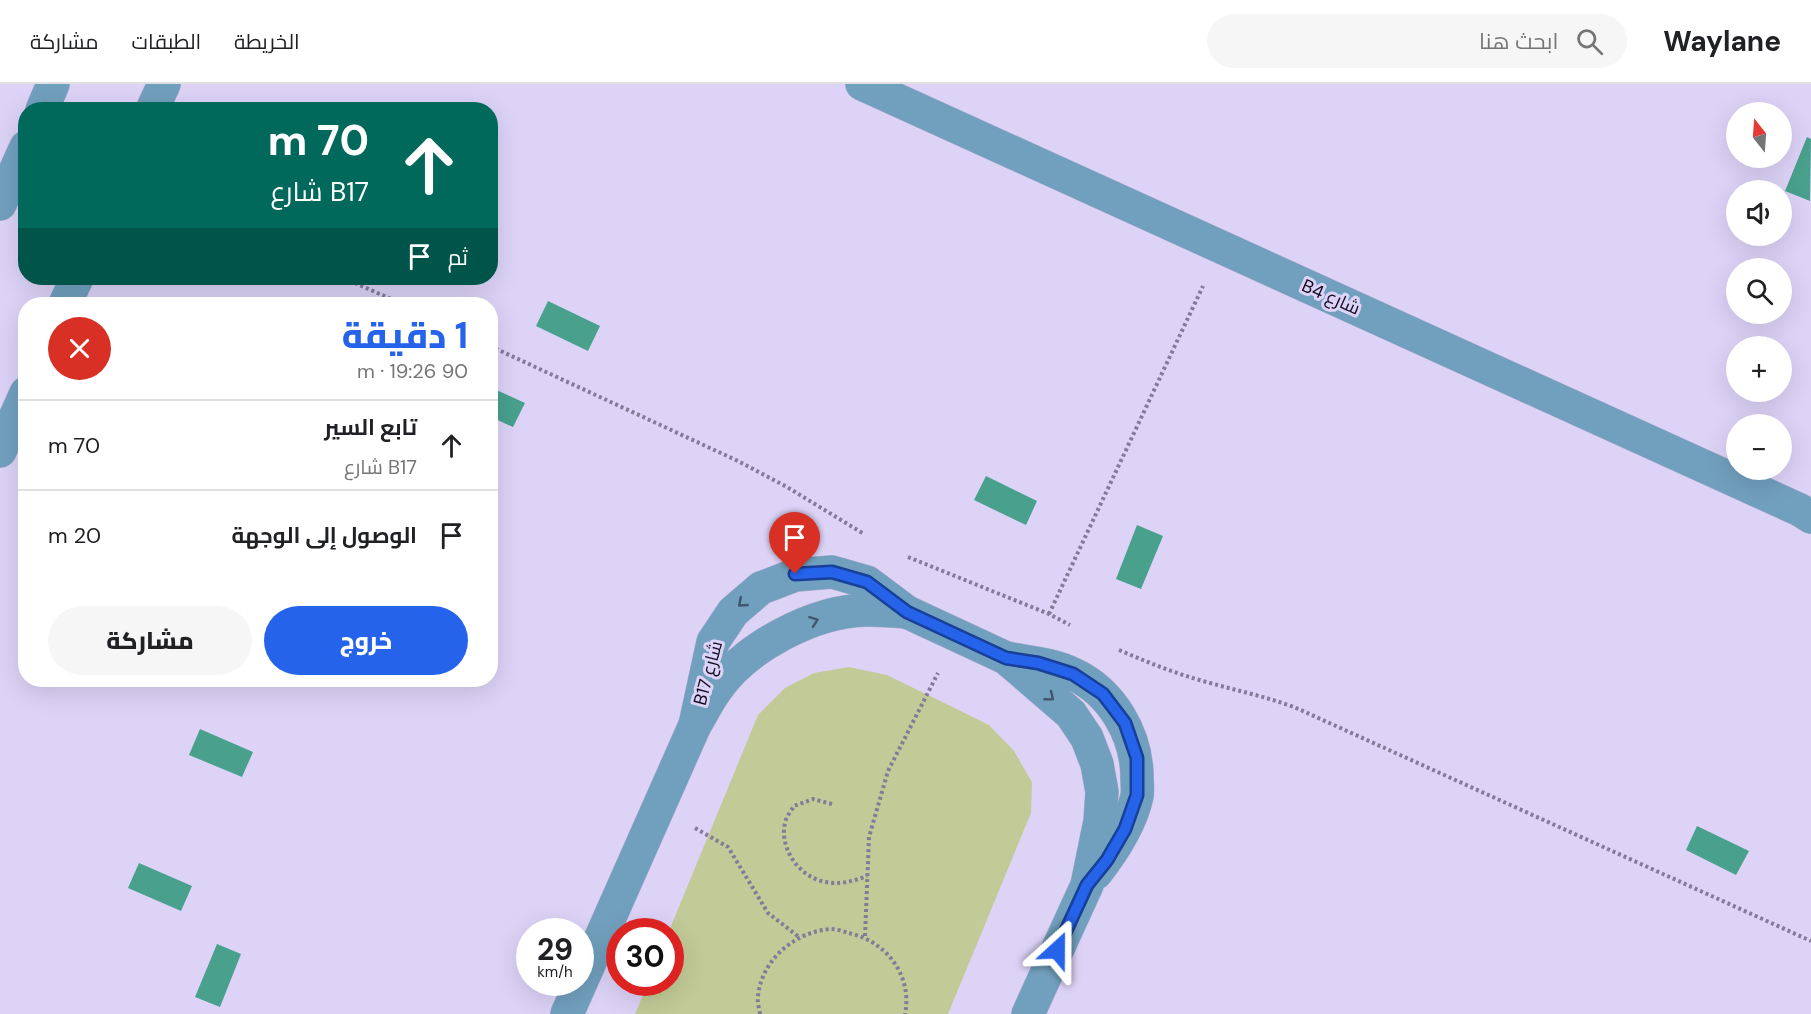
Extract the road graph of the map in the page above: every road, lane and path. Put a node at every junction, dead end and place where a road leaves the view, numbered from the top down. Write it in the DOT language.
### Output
graph roads {
  1 [pos="53,84"];
  2 [pos="164,84"];
  3 [pos="862,84"];
  4 [pos="45,102"];
  5 [pos="156,102"];
  6 [pos="18,165"];
  7 [pos="0,204"];
  8 [pos="1221,248"];
  9 [pos="360,285"];
  10 [pos="386,297"];
  11 [pos="498,350"];
  12 [pos="18,411"];
  13 [pos="0,451"];
  14 [pos="1807,513"];
  15 [pos="868,537"];
  16 [pos="906,556"];
  17 [pos="976,585"];
  18 [pos="907,612"];
  19 [pos="1050,614"];
  20 [pos="1079,630"];
  21 [pos="957,635"];
  22 [pos="1119,650"];
  23 [pos="695,725"];
  24 [pos="832,804"];
  25 [pos="656,812"];
  26 [pos="867,876"];
  27 [pos="865,936"];
  28 [pos="799,937"];
  29 [pos="1811,941"];
  30 [pos="567,1014"];
  31 [pos="760,1014"];
  32 [pos="905,1014"];
  33 [pos="1028,1014"];
  1 -- 4 [label="street"];
  2 -- 5 [label="street"];
  3 -- 8 [label="street, B4 شارع"];
  6 -- 7 [label="street"];
  8 -- 14 [label="street, B4 شارع"];
  8 -- 19 [label="path"];
  9 -- 10 [label="path"];
  11 -- 15 [label="path"];
  12 -- 13 [label="street"];
  16 -- 17 [label="path"];
  17 -- 19 [label="path"];
  17 -- 21 [label="path"];
  18 -- 21 [label="street"];
  23 -- 18 [label="street, B17 شارع, one-way"];
  18 -- 23 [label="street, B17 شارع, one-way"];
  19 -- 20 [label="path"];
  21 -- 26 [label="path"];
  21 -- 33 [label="street"];
  22 -- 29 [label="path"];
  23 -- 25 [label="street, B17 شارع"];
  24 -- 26 [label="path"];
  25 -- 28 [label="path"];
  25 -- 30 [label="street, B17 شارع"];
  26 -- 27 [label="path"];
  27 -- 28 [label="path"];
  27 -- 32 [label="path"];
  28 -- 31 [label="path"];
}
